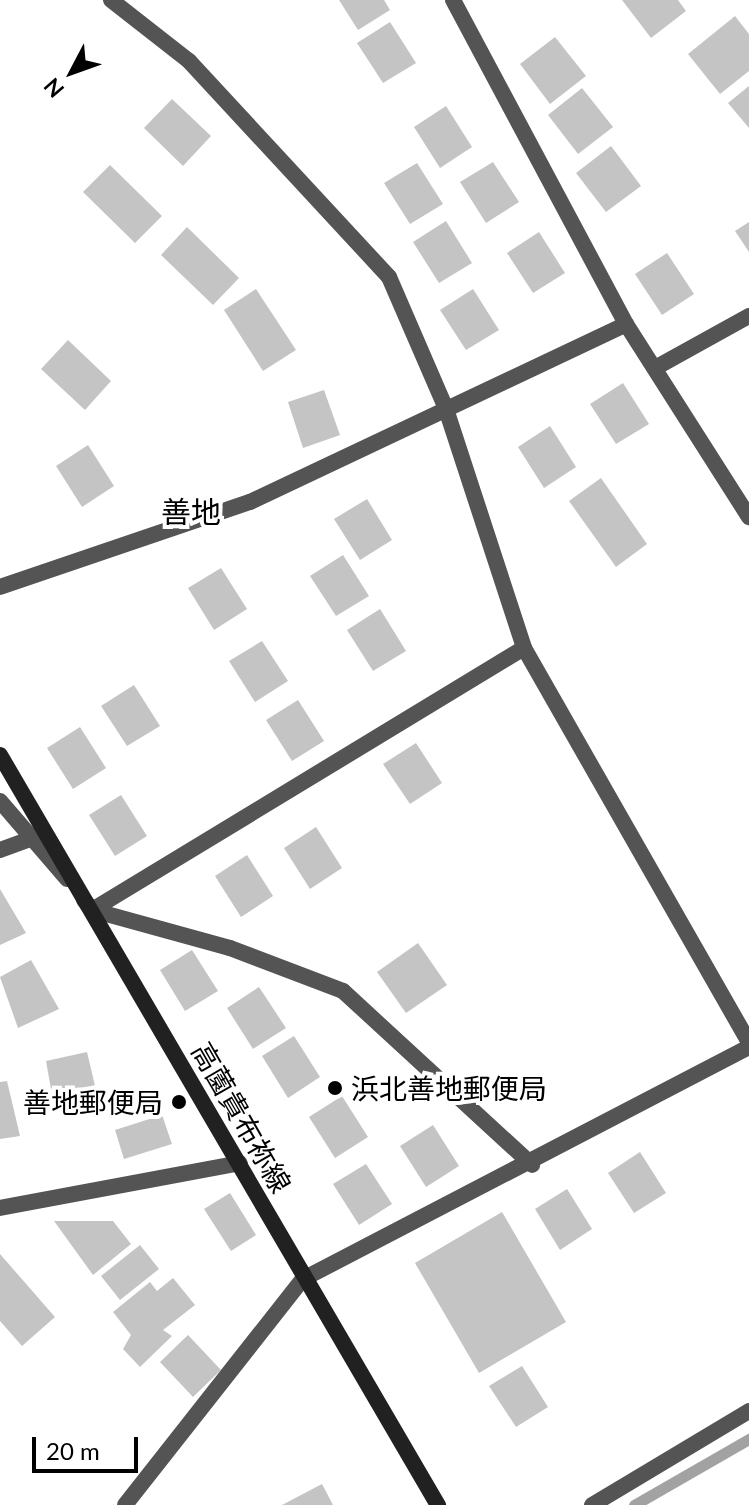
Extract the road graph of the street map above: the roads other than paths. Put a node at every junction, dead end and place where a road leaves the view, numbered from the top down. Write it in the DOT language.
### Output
graph roads {
  1 [pos="111,0"];
  2 [pos="453,0"];
  3 [pos="749,316"];
  4 [pos="626,324"];
  5 [pos="655,368"];
  6 [pos="446,409"];
  7 [pos="749,517"];
  8 [pos="0,587"];
  9 [pos="524,648"];
  10 [pos="0,755"];
  11 [pos="0,801"];
  12 [pos="33,838"];
  13 [pos="0,850"];
  14 [pos="92,910"];
  15 [pos="749,1044"];
  16 [pos="240,1163"];
  17 [pos="532,1165"];
  18 [pos="0,1208"];
  19 [pos="303,1279"];
  20 [pos="749,1411"];
  21 [pos="125,1505"];
  22 [pos="438,1505"];
  23 [pos="592,1505"];
  1 -- 6 [label="street"];
  2 -- 4 [label="street"];
  3 -- 5 [label="street"];
  4 -- 5 [label="street"];
  4 -- 6 [label="street"];
  5 -- 7 [label="street"];
  6 -- 8 [label="street"];
  6 -- 9 [label="street"];
  9 -- 14 [label="street"];
  9 -- 15 [label="street"];
  10 -- 14 [label="main road, 高薗貴布祢線"];
  11 -- 12 [label="street"];
  12 -- 13 [label="street"];
  12 -- 14 [label="street"];
  14 -- 16 [label="main road, 高薗貴布祢線"];
  14 -- 17 [label="street"];
  15 -- 17 [label="street"];
  16 -- 18 [label="street"];
  16 -- 19 [label="main road, 高薗貴布祢線"];
  17 -- 19 [label="street"];
  19 -- 21 [label="street"];
  19 -- 22 [label="main road, 高薗貴布祢線"];
  20 -- 23 [label="street"];
}
